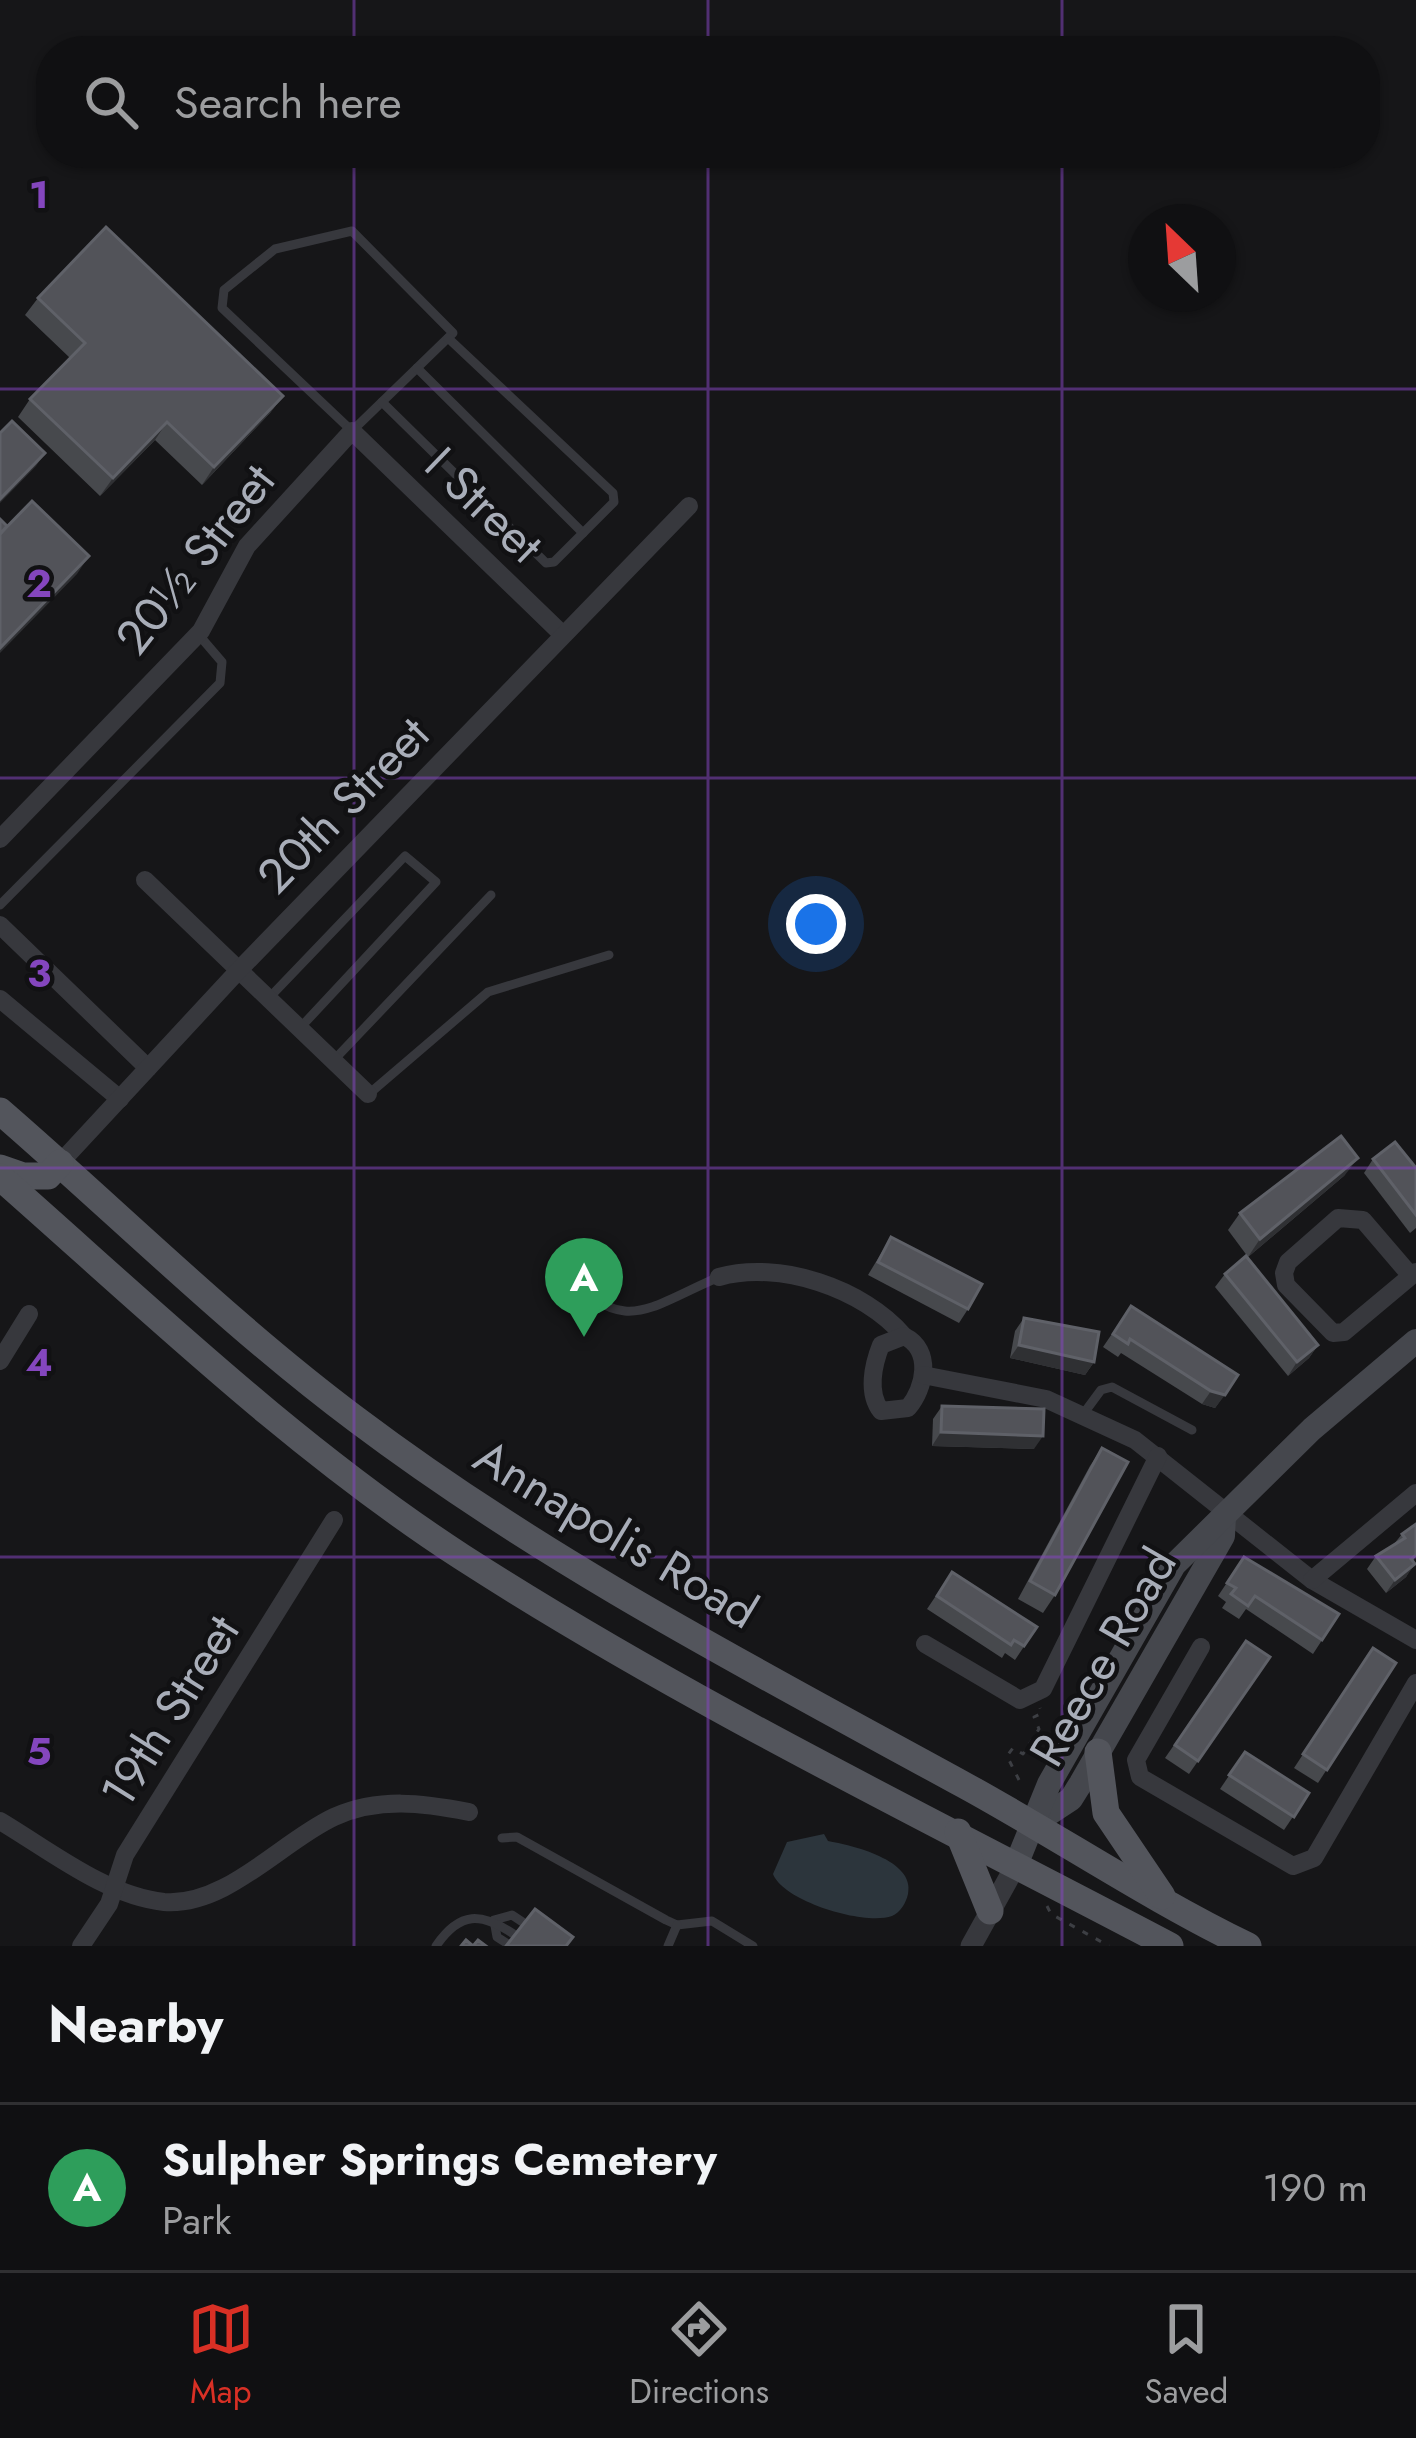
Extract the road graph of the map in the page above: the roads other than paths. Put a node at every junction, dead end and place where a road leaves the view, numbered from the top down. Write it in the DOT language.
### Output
graph roads {
  1 [pos="448,338"];
  2 [pos="417,368"];
  3 [pos="382,402"];
  4 [pos="352,431"];
  5 [pos="688,506"];
  6 [pos="583,533"];
  7 [pos="198,634"];
  8 [pos="562,634"];
  9 [pos="0,839"];
  10 [pos="145,880"];
  11 [pos="490,895"];
  12 [pos="0,905"];
  13 [pos="0,925"];
  14 [pos="609,955"];
  15 [pos="238,971"];
  16 [pos="0,999"];
  17 [pos="268,999"];
  18 [pos="299,1028"];
  19 [pos="333,1061"];
  20 [pos="148,1068"];
  21 [pos="368,1094"];
  22 [pos="120,1099"];
  23 [pos="0,1111"];
  24 [pos="60,1163"];
  25 [pos="0,1172"];
  26 [pos="559,1269"];
  27 [pos="1413,1274"];
  28 [pos="719,1277"];
  29 [pos="29,1314"];
  30 [pos="904,1336"];
  31 [pos="1416,1341"];
  32 [pos="0,1361"];
  33 [pos="923,1376"];
  34 [pos="1084,1413"];
  35 [pos="1192,1430"];
  36 [pos="1158,1456"];
  37 [pos="1416,1493"];
  38 [pos="1225,1514"];
  39 [pos="334,1520"];
  40 [pos="1312,1580"];
  41 [pos="1416,1640"];
  42 [pos="925,1643"];
  43 [pos="1201,1647"];
  44 [pos="1416,1683"];
  45 [pos="1098,1752"];
  46 [pos="469,1812"];
  47 [pos="0,1821"];
  48 [pos="1030,1826"];
  49 [pos="958,1832"];
  50 [pos="502,1838"];
  51 [pos="1016,1865"];
  52 [pos="115,1887"];
  53 [pos="1172,1910"];
  54 [pos="990,1911"];
  55 [pos="494,1920"];
  56 [pos="524,1923"];
  57 [pos="677,1925"];
  58 [pos="512,1940"];
  59 [pos="82,1946"];
  60 [pos="436,1946"];
  61 [pos="668,1946"];
  62 [pos="753,1946"];
  63 [pos="970,1946"];
  64 [pos="1170,1946"];
  65 [pos="1247,1946"];
  1 -- 2 [label="lane"];
  1 -- 4 [label="lane"];
  1 -- 6 [label="lane"];
  2 -- 3 [label="lane"];
  2 -- 6 [label="lane"];
  3 -- 4 [label="lane"];
  3 -- 6 [label="lane"];
  4 -- 7 [label="street, 20½ Street"];
  4 -- 8 [label="street, I Street"];
  5 -- 8 [label="street, 20th Street"];
  7 -- 9 [label="street, 20½ Street"];
  7 -- 12 [label="lane"];
  8 -- 15 [label="street, 20th Street"];
  10 -- 15 [label="street"];
  11 -- 19 [label="lane"];
  13 -- 20 [label="street"];
  14 -- 21 [label="lane"];
  15 -- 17 [label="street"];
  15 -- 20 [label="street, 20th Street"];
  16 -- 22 [label="street"];
  17 -- 18 [label="street"];
  17 -- 18 [label="lane"];
  18 -- 19 [label="street"];
  19 -- 21 [label="street"];
  20 -- 22 [label="street, 20th Street"];
  22 -- 24 [label="street, 20th Street"];
  23 -- 24 [label="main road, Annapolis Road"];
  24 -- 25 [label="main road"];
  24 -- 48 [label="main road, Annapolis Road"];
  25 -- 49 [label="main road, Annapolis Road"];
  26 -- 28 [label="lane"];
  27 -- 27 [label="street"];
  28 -- 30 [label="street"];
  29 -- 32 [label="street"];
  30 -- 33 [label="street"];
  30 -- 33 [label="street"];
  31 -- 38 [label="main road, Reece Road"];
  33 -- 34 [label="street"];
  34 -- 35 [label="lane"];
  34 -- 36 [label="street"];
  36 -- 38 [label="street"];
  36 -- 42 [label="street"];
  37 -- 40 [label="street"];
  38 -- 40 [label="street"];
  38 -- 45 [label="main road, Reece Road"];
  38 -- 48 [label="main road, Reece Road"];
  39 -- 52 [label="street, 19th Street"];
  40 -- 41 [label="street"];
  43 -- 44 [label="street"];
  45 -- 48 [label="main road, Reece Road"];
  45 -- 53 [label="main road"];
  46 -- 52 [label="street"];
  47 -- 52 [label="street"];
  48 -- 51 [label="main road, Reece Road"];
  48 -- 53 [label="main road, Annapolis Road"];
  49 -- 51 [label="main road, Annapolis Road"];
  49 -- 54 [label="main road"];
  50 -- 57 [label="lane"];
  51 -- 54 [label="street, Reece Road"];
  51 -- 64 [label="main road, Annapolis Road"];
  52 -- 59 [label="street, 19th Street"];
  53 -- 65 [label="main road, Annapolis Road"];
  54 -- 63 [label="street, Reece Road"];
  55 -- 56 [label="lane"];
  55 -- 58 [label="lane"];
  55 -- 60 [label="lane"];
  57 -- 61 [label="lane"];
  57 -- 62 [label="lane"];
}
